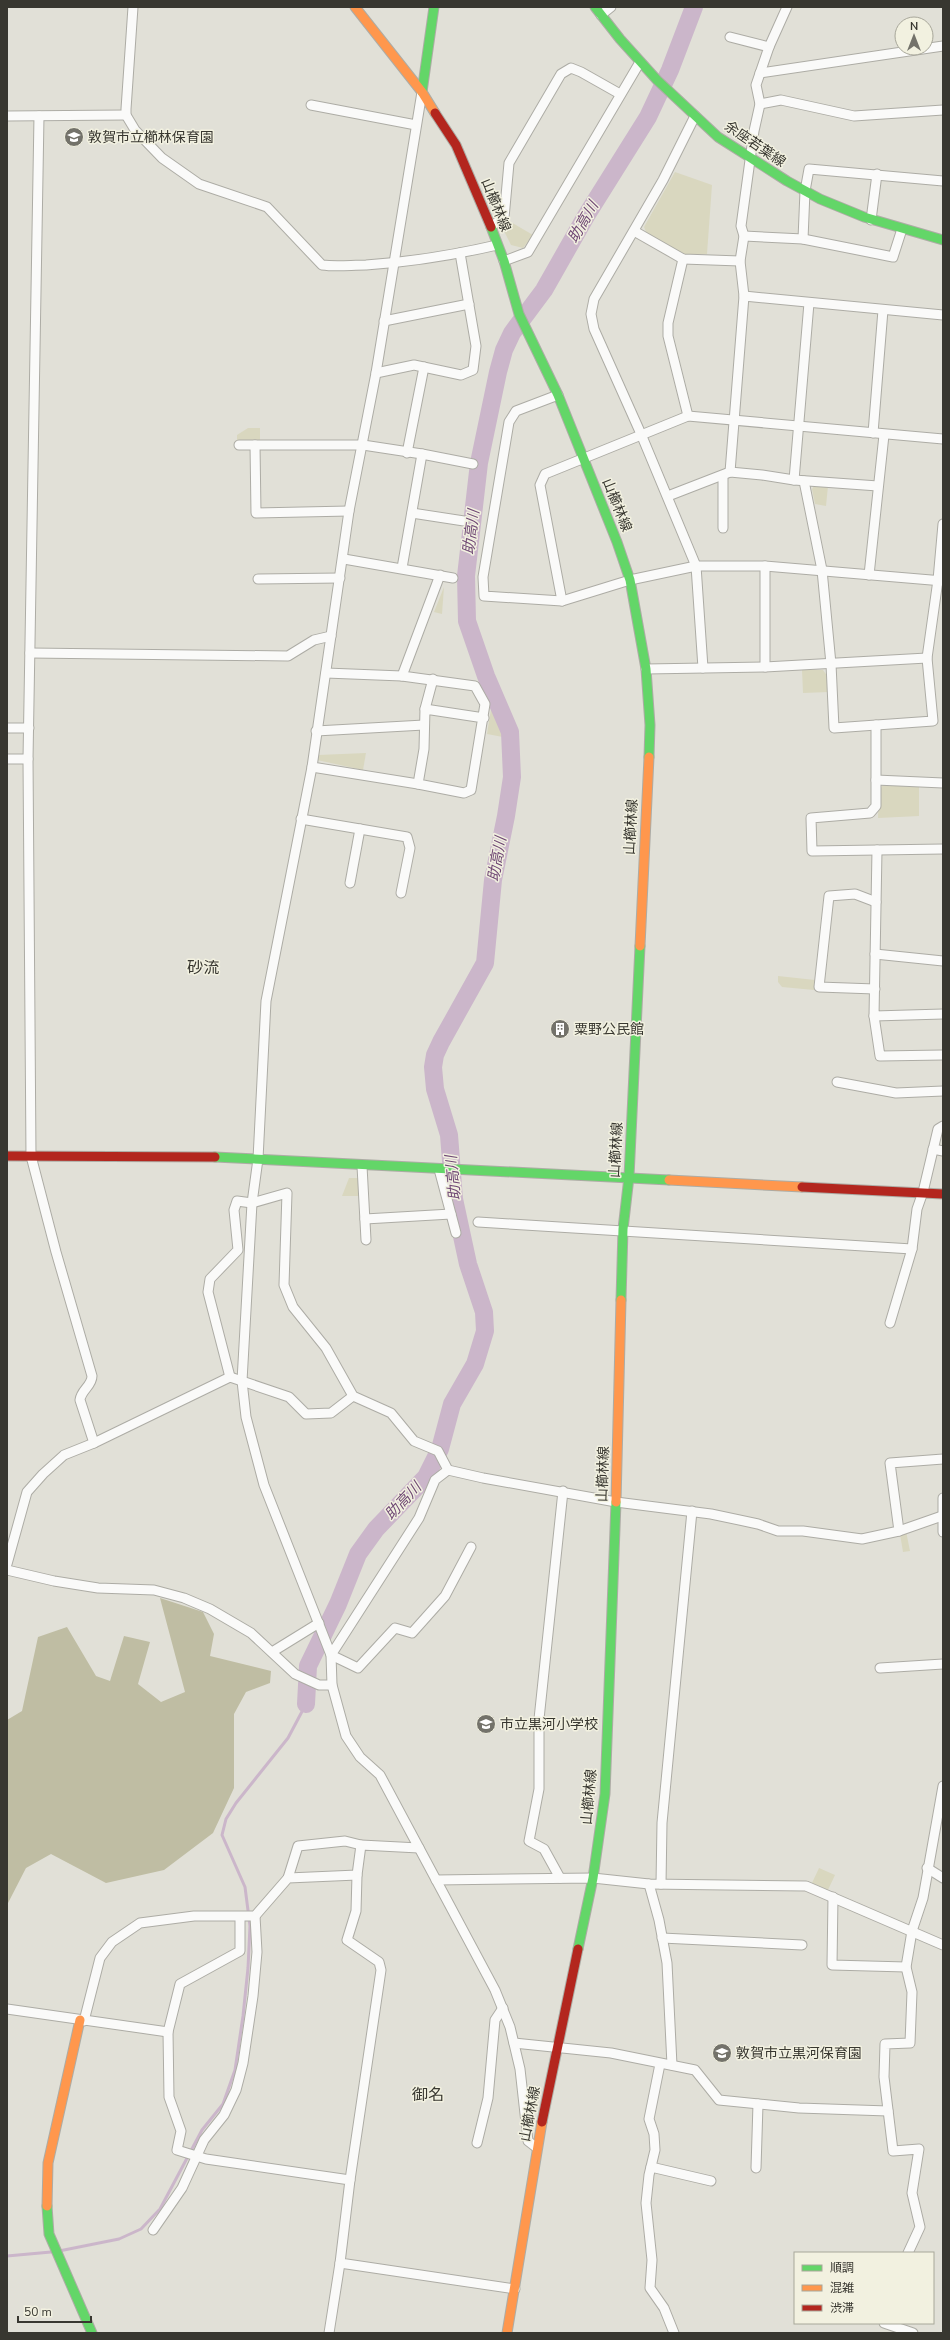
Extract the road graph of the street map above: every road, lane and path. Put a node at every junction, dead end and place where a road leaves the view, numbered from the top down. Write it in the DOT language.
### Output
graph roads {
  1 [pos="133,7"];
  2 [pos="355,7"];
  3 [pos="434,7"];
  4 [pos="611,7"];
  5 [pos="787,7"];
  6 [pos="598,11"];
  7 [pos="730,37"];
  8 [pos="943,46"];
  9 [pos="769,47"];
  10 [pos="640,62"];
  11 [pos="760,72"];
  12 [pos="422,92"];
  13 [pos="620,94"];
  14 [pos="760,104"];
  15 [pos="311,105"];
  16 [pos="943,110"];
  17 [pos="126,115"];
  18 [pos="7,116"];
  19 [pos="39,116"];
  20 [pos="696,116"];
  21 [pos="416,125"];
  22 [pos="750,159"];
  23 [pos="878,174"];
  24 [pos="943,181"];
  25 [pos="805,191"];
  26 [pos="872,220"];
  27 [pos="491,226"];
  28 [pos="902,230"];
  29 [pos="634,231"];
  30 [pos="744,236"];
  31 [pos="803,239"];
  32 [pos="943,240"];
  33 [pos="497,245"];
  34 [pos="460,253"];
  35 [pos="683,259"];
  36 [pos="504,261"];
  37 [pos="740,261"];
  38 [pos="394,263"];
  39 [pos="744,296"];
  40 [pos="809,302"];
  41 [pos="469,304"];
  42 [pos="883,310"];
  43 [pos="943,314"];
  44 [pos="384,321"];
  45 [pos="424,367"];
  46 [pos="376,373"];
  47 [pos="558,395"];
  48 [pos="688,416"];
  49 [pos="733,420"];
  50 [pos="797,426"];
  51 [pos="873,433"];
  52 [pos="641,434"];
  53 [pos="884,435"];
  54 [pos="943,439"];
  55 [pos="239,445"];
  56 [pos="255,445"];
  57 [pos="363,445"];
  58 [pos="406,452"];
  59 [pos="422,454"];
  60 [pos="583,458"];
  61 [pos="473,464"];
  62 [pos="727,474"];
  63 [pos="794,480"];
  64 [pos="804,481"];
  65 [pos="878,486"];
  66 [pos="668,496"];
  67 [pos="349,511"];
  68 [pos="412,513"];
  69 [pos="464,520"];
  70 [pos="943,524"];
  71 [pos="723,528"];
  72 [pos="344,559"];
  73 [pos="696,566"];
  74 [pos="765,566"];
  75 [pos="402,568"];
  76 [pos="822,570"];
  77 [pos="440,575"];
  78 [pos="869,575"];
  79 [pos="340,578"];
  80 [pos="454,578"];
  81 [pos="258,579"];
  82 [pos="630,580"];
  83 [pos="941,580"];
  84 [pos="562,601"];
  85 [pos="331,636"];
  86 [pos="30,653"];
  87 [pos="927,658"];
  88 [pos="831,664"];
  89 [pos="765,667"];
  90 [pos="703,668"];
  91 [pos="646,669"];
  92 [pos="326,673"];
  93 [pos="402,676"];
  94 [pos="433,679"];
  95 [pos="425,709"];
  96 [pos="484,718"];
  97 [pos="933,722"];
  98 [pos="943,722"];
  99 [pos="424,725"];
  100 [pos="876,725"];
  101 [pos="7,728"];
  102 [pos="29,728"];
  103 [pos="316,731"];
  104 [pos="7,759"];
  105 [pos="28,760"];
  106 [pos="312,767"];
  107 [pos="876,780"];
  108 [pos="943,783"];
  109 [pos="418,784"];
  110 [pos="301,819"];
  111 [pos="360,829"];
  112 [pos="943,849"];
  113 [pos="878,850"];
  114 [pos="350,883"];
  115 [pos="401,893"];
  116 [pos="876,902"];
  117 [pos="876,954"];
  118 [pos="943,961"];
  119 [pos="875,989"];
  120 [pos="943,1014"];
  121 [pos="874,1016"];
  122 [pos="943,1055"];
  123 [pos="836,1082"];
  124 [pos="943,1091"];
  125 [pos="943,1126"];
  126 [pos="933,1149"];
  127 [pos="943,1150"];
  128 [pos="7,1156"];
  129 [pos="31,1156"];
  130 [pos="258,1159"];
  131 [pos="362,1166"];
  132 [pos="442,1169"];
  133 [pos="629,1177"];
  134 [pos="924,1192"];
  135 [pos="943,1194"];
  136 [pos="252,1203"];
  137 [pos="451,1214"];
  138 [pos="365,1219"];
  139 [pos="478,1222"];
  140 [pos="623,1229"];
  141 [pos="456,1233"];
  142 [pos="366,1240"];
  143 [pos="912,1249"];
  144 [pos="890,1323"];
  145 [pos="230,1377"];
  146 [pos="242,1381"];
  147 [pos="353,1396"];
  148 [pos="94,1444"];
  149 [pos="943,1459"];
  150 [pos="448,1470"];
  151 [pos="564,1491"];
  152 [pos="943,1498"];
  153 [pos="943,1501"];
  154 [pos="616,1502"];
  155 [pos="692,1511"];
  156 [pos="942,1516"];
  157 [pos="899,1531"];
  158 [pos="943,1532"];
  159 [pos="471,1547"];
  160 [pos="7,1564"];
  161 [pos="7,1570"];
  162 [pos="319,1623"];
  163 [pos="272,1652"];
  164 [pos="331,1656"];
  165 [pos="943,1664"];
  166 [pos="880,1668"];
  167 [pos="332,1685"];
  168 [pos="943,1786"];
  169 [pos="941,1807"];
  170 [pos="361,1845"];
  171 [pos="419,1848"];
  172 [pos="927,1868"];
  173 [pos="357,1875"];
  174 [pos="288,1878"];
  175 [pos="560,1878"];
  176 [pos="593,1878"];
  177 [pos="943,1878"];
  178 [pos="436,1880"];
  179 [pos="649,1884"];
  180 [pos="661,1884"];
  181 [pos="833,1898"];
  182 [pos="255,1916"];
  183 [pos="240,1917"];
  184 [pos="912,1931"];
  185 [pos="662,1938"];
  186 [pos="943,1944"];
  187 [pos="802,1945"];
  188 [pos="906,1967"];
  189 [pos="503,2008"];
  190 [pos="7,2009"];
  191 [pos="82,2020"];
  192 [pos="168,2032"];
  193 [pos="514,2043"];
  194 [pos="557,2048"];
  195 [pos="660,2064"];
  196 [pos="672,2064"];
  197 [pos="758,2104"];
  198 [pos="888,2111"];
  199 [pos="477,2143"];
  200 [pos="537,2148"];
  201 [pos="198,2157"];
  202 [pos="651,2167"];
  203 [pos="756,2168"];
  204 [pos="350,2180"];
  205 [pos="711,2181"];
  206 [pos="153,2230"];
  207 [pos="908,2252"];
  208 [pos="340,2263"];
  209 [pos="515,2288"];
  210 [pos="887,2324"];
  211 [pos="92,2333"];
  212 [pos="329,2333"];
  213 [pos="507,2333"];
  214 [pos="674,2333"];
  215 [pos="913,2333"];
  1 -- 17 [label="street"];
  2 -- 12 [label="main road, 山櫛林線"];
  3 -- 12 [label="main road"];
  4 -- 6 [label="street"];
  5 -- 9 [label="street"];
  6 -- 10 [label="main road, 余座若葉線"];
  7 -- 9 [label="street"];
  8 -- 11 [label="street"];
  9 -- 11 [label="street"];
  10 -- 13 [label="street"];
  10 -- 20 [label="main road, 余座若葉線"];
  11 -- 14 [label="street"];
  12 -- 21 [label="street"];
  12 -- 27 [label="main road, 山櫛林線"];
  13 -- 27 [label="street"];
  13 -- 36 [label="street"];
  14 -- 16 [label="street"];
  14 -- 22 [label="street"];
  15 -- 21 [label="street"];
  17 -- 19 [label="street"];
  17 -- 38 [label="street"];
  18 -- 19 [label="street"];
  19 -- 86 [label="street"];
  20 -- 22 [label="main road, 余座若葉線"];
  20 -- 29 [label="street"];
  21 -- 38 [label="street"];
  22 -- 25 [label="main road, 余座若葉線"];
  22 -- 30 [label="street"];
  23 -- 24 [label="street"];
  23 -- 25 [label="street"];
  23 -- 26 [label="street"];
  25 -- 26 [label="main road, 余座若葉線"];
  25 -- 31 [label="street"];
  26 -- 28 [label="main road, 余座若葉線"];
  27 -- 33 [label="main road, 山櫛林線"];
  28 -- 31 [label="street"];
  28 -- 32 [label="main road, 余座若葉線"];
  29 -- 35 [label="street"];
  29 -- 52 [label="street"];
  30 -- 31 [label="street"];
  30 -- 37 [label="street"];
  33 -- 34 [label="street"];
  33 -- 36 [label="main road, 山櫛林線"];
  34 -- 38 [label="street"];
  34 -- 41 [label="street"];
  35 -- 37 [label="street"];
  35 -- 48 [label="street"];
  36 -- 47 [label="main road, 山櫛林線"];
  37 -- 39 [label="street"];
  38 -- 44 [label="street"];
  39 -- 40 [label="street"];
  39 -- 49 [label="street"];
  40 -- 42 [label="street"];
  40 -- 50 [label="street"];
  41 -- 44 [label="street"];
  41 -- 45 [label="street"];
  42 -- 43 [label="street"];
  42 -- 51 [label="street"];
  44 -- 46 [label="street"];
  45 -- 46 [label="street"];
  45 -- 58 [label="street"];
  46 -- 57 [label="street"];
  47 -- 60 [label="main road, 山櫛林線"];
  47 -- 84 [label="street"];
  48 -- 49 [label="street"];
  48 -- 52 [label="street"];
  49 -- 50 [label="street"];
  49 -- 62 [label="street"];
  50 -- 51 [label="street"];
  50 -- 63 [label="street"];
  51 -- 53 [label="street"];
  52 -- 60 [label="street"];
  52 -- 66 [label="street"];
  53 -- 54 [label="street"];
  53 -- 65 [label="street"];
  55 -- 56 [label="street"];
  56 -- 57 [label="street"];
  56 -- 67 [label="street"];
  57 -- 58 [label="street"];
  57 -- 67 [label="street"];
  58 -- 59 [label="street"];
  59 -- 61 [label="street"];
  59 -- 68 [label="street"];
  60 -- 82 [label="main road, 山櫛林線"];
  60 -- 84 [label="street"];
  62 -- 63 [label="street"];
  62 -- 66 [label="street"];
  62 -- 71 [label="street"];
  63 -- 64 [label="street"];
  64 -- 65 [label="street"];
  64 -- 76 [label="street"];
  65 -- 78 [label="street"];
  66 -- 73 [label="street"];
  67 -- 72 [label="street"];
  68 -- 69 [label="street"];
  68 -- 75 [label="street"];
  70 -- 83 [label="street"];
  72 -- 75 [label="street"];
  72 -- 79 [label="street"];
  73 -- 74 [label="street"];
  73 -- 82 [label="street"];
  73 -- 90 [label="street"];
  74 -- 76 [label="street"];
  74 -- 89 [label="street"];
  75 -- 77 [label="street"];
  76 -- 78 [label="street"];
  76 -- 88 [label="street"];
  77 -- 80 [label="street"];
  77 -- 93 [label="street"];
  78 -- 83 [label="street"];
  79 -- 81 [label="street"];
  79 -- 85 [label="street"];
  82 -- 84 [label="street"];
  82 -- 91 [label="main road, 山櫛林線"];
  83 -- 87 [label="street"];
  85 -- 86 [label="street"];
  85 -- 92 [label="street"];
  86 -- 102 [label="street"];
  87 -- 88 [label="street"];
  87 -- 97 [label="street"];
  88 -- 89 [label="street"];
  88 -- 100 [label="street"];
  89 -- 90 [label="street"];
  90 -- 91 [label="street"];
  91 -- 133 [label="main road, 山櫛林線"];
  92 -- 93 [label="street"];
  92 -- 103 [label="street"];
  93 -- 94 [label="street"];
  94 -- 95 [label="street"];
  94 -- 96 [label="street"];
  95 -- 96 [label="street"];
  95 -- 99 [label="street"];
  96 -- 109 [label="street"];
  97 -- 98 [label="street"];
  97 -- 100 [label="street"];
  99 -- 103 [label="street"];
  99 -- 109 [label="street"];
  100 -- 107 [label="street"];
  101 -- 102 [label="street"];
  102 -- 105 [label="street"];
  103 -- 106 [label="street"];
  104 -- 105 [label="street"];
  105 -- 129 [label="street"];
  106 -- 109 [label="street"];
  106 -- 110 [label="street"];
  107 -- 108 [label="street"];
  107 -- 113 [label="street"];
  110 -- 111 [label="street"];
  110 -- 130 [label="street"];
  111 -- 114 [label="street"];
  111 -- 115 [label="street"];
  112 -- 113 [label="street"];
  113 -- 116 [label="street"];
  116 -- 117 [label="street"];
  116 -- 119 [label="street"];
  117 -- 118 [label="street"];
  117 -- 119 [label="street"];
  119 -- 121 [label="street"];
  120 -- 121 [label="street"];
  121 -- 122 [label="street"];
  123 -- 124 [label="street"];
  125 -- 126 [label="street"];
  126 -- 127 [label="street"];
  126 -- 134 [label="street"];
  128 -- 129 [label="main road"];
  129 -- 130 [label="main road"];
  129 -- 148 [label="street"];
  130 -- 131 [label="main road"];
  130 -- 136 [label="street"];
  131 -- 132 [label="main road"];
  131 -- 138 [label="street"];
  132 -- 133 [label="main road"];
  132 -- 137 [label="street"];
  133 -- 134 [label="main road"];
  133 -- 140 [label="main road, 山櫛林線"];
  134 -- 135 [label="main road"];
  134 -- 143 [label="street"];
  136 -- 145 [label="street"];
  136 -- 146 [label="street"];
  136 -- 147 [label="street"];
  137 -- 138 [label="street"];
  137 -- 141 [label="street"];
  138 -- 142 [label="street"];
  139 -- 140 [label="street"];
  140 -- 143 [label="street"];
  140 -- 154 [label="main road, 山櫛林線"];
  143 -- 144 [label="street"];
  145 -- 146 [label="street"];
  145 -- 148 [label="street"];
  146 -- 147 [label="street"];
  146 -- 162 [label="street"];
  147 -- 150 [label="street"];
  148 -- 160 [label="street"];
  149 -- 157 [label="street"];
  150 -- 151 [label="street"];
  150 -- 164 [label="street"];
  151 -- 154 [label="street"];
  151 -- 175 [label="street"];
  152 -- 153 [label="street"];
  153 -- 156 [label="street"];
  154 -- 155 [label="street"];
  154 -- 176 [label="main road, 山櫛林線"];
  155 -- 157 [label="street"];
  155 -- 180 [label="street"];
  156 -- 157 [label="street"];
  156 -- 158 [label="street"];
  159 -- 164 [label="street"];
  161 -- 163 [label="street"];
  162 -- 163 [label="street"];
  162 -- 164 [label="street"];
  163 -- 167 [label="street"];
  164 -- 167 [label="street"];
  165 -- 166 [label="street"];
  167 -- 171 [label="street"];
  168 -- 169 [label="street"];
  169 -- 172 [label="street"];
  170 -- 171 [label="street"];
  170 -- 173 [label="street"];
  170 -- 174 [label="street"];
  171 -- 178 [label="street"];
  172 -- 177 [label="street"];
  172 -- 184 [label="street"];
  173 -- 174 [label="street"];
  173 -- 204 [label="street"];
  174 -- 182 [label="street"];
  175 -- 176 [label="street"];
  175 -- 178 [label="street"];
  176 -- 179 [label="street"];
  176 -- 194 [label="main road, 山櫛林線"];
  178 -- 189 [label="street"];
  179 -- 180 [label="street"];
  179 -- 185 [label="street"];
  180 -- 181 [label="street"];
  181 -- 184 [label="street"];
  181 -- 188 [label="street"];
  182 -- 183 [label="street"];
  182 -- 201 [label="street"];
  183 -- 191 [label="street"];
  183 -- 192 [label="street"];
  184 -- 186 [label="street"];
  184 -- 188 [label="street"];
  185 -- 187 [label="street"];
  185 -- 196 [label="street"];
  188 -- 198 [label="street"];
  189 -- 193 [label="street"];
  189 -- 199 [label="street"];
  190 -- 191 [label="street"];
  191 -- 192 [label="street"];
  191 -- 211 [label="main road"];
  192 -- 201 [label="street"];
  193 -- 194 [label="street"];
  193 -- 200 [label="street"];
  194 -- 195 [label="street"];
  194 -- 200 [label="main road, 山櫛林線"];
  195 -- 196 [label="street"];
  195 -- 202 [label="street"];
  196 -- 197 [label="street"];
  197 -- 198 [label="street"];
  197 -- 203 [label="street"];
  198 -- 207 [label="street"];
  200 -- 209 [label="main road, 山櫛林線"];
  201 -- 204 [label="street"];
  201 -- 206 [label="street"];
  202 -- 205 [label="street"];
  202 -- 214 [label="street"];
  204 -- 208 [label="street"];
  208 -- 209 [label="street"];
  208 -- 212 [label="street"];
  209 -- 213 [label="main road, 山櫛林線"];
  210 -- 215 [label="street"];
}
